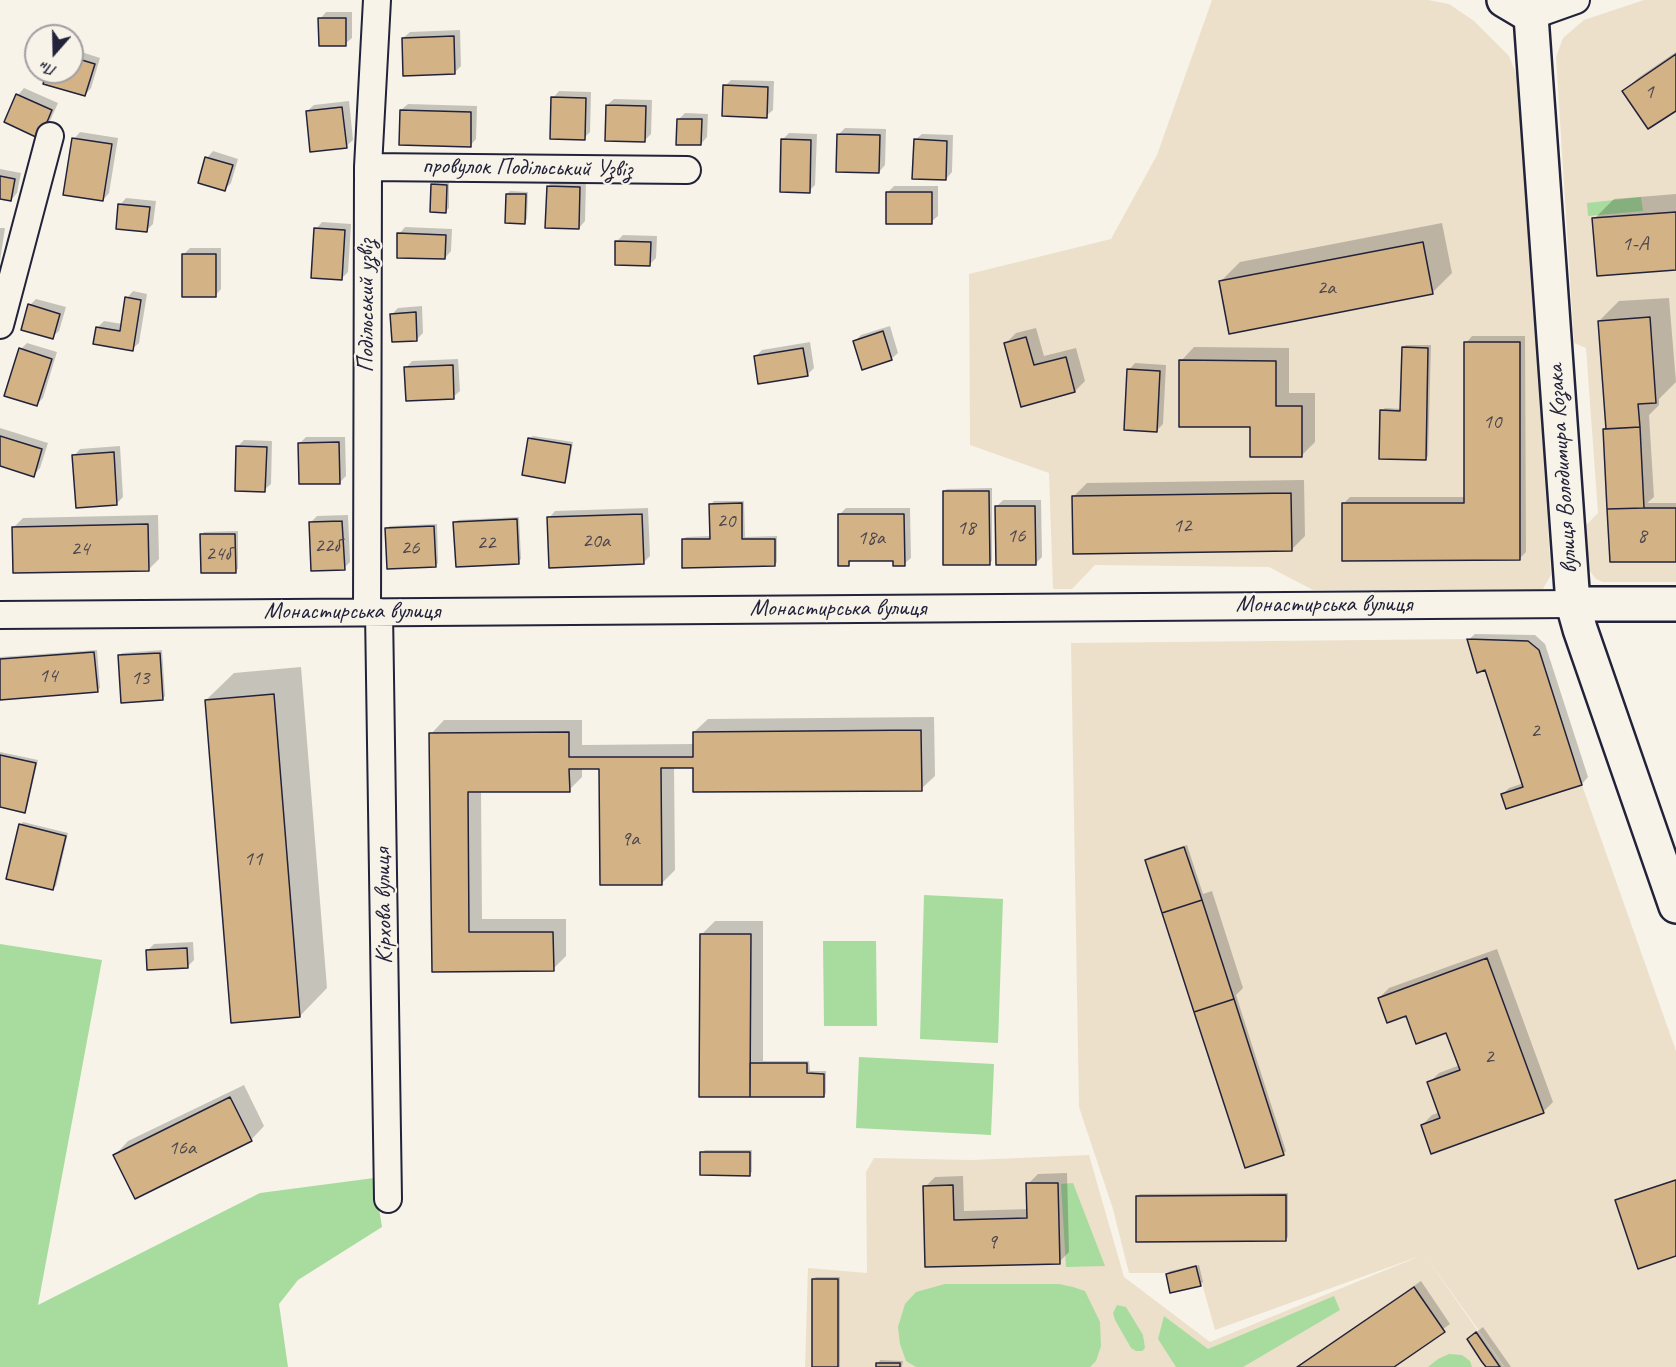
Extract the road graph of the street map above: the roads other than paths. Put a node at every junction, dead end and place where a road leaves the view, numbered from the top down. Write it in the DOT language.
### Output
graph roads {
  1 [pos="377,0"];
  2 [pos="1576,0"];
  3 [pos="1518,8"];
  4 [pos="50,136"];
  5 [pos="368,167"];
  6 [pos="687,170"];
  7 [pos="0,325"];
  8 [pos="1573,604"];
  9 [pos="1676,604"];
  10 [pos="373,612"];
  11 [pos="0,615"];
  12 [pos="1676,906"];
  13 [pos="388,1200"];
  1 -- 5 [label="street, Подільський узвіз"];
  2 -- 3 [label="street"];
  3 -- 8 [label="main road, вулиця Володимира Козака"];
  4 -- 7 [label="street"];
  5 -- 6 [label="street, провулок Подільський Узвіз"];
  5 -- 10 [label="street, Подільський узвіз"];
  8 -- 9 [label="main road, Монастирська вулиця"];
  8 -- 10 [label="street, Монастирська вулиця"];
  8 -- 12 [label="main road, вулиця Володимира Козака"];
  10 -- 11 [label="street, Монастирська вулиця"];
  10 -- 13 [label="street, Кірхова вулиця"];
}
